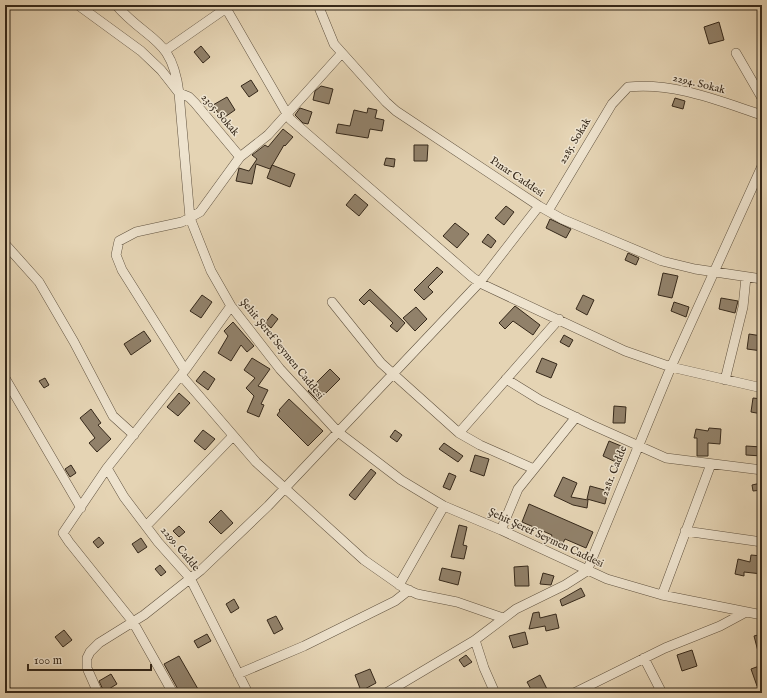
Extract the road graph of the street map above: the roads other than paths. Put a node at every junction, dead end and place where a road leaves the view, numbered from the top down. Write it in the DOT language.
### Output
graph roads {
  1 [pos="78,5"];
  2 [pos="116,5"];
  3 [pos="318,5"];
  4 [pos="166,50"];
  5 [pos="736,53"];
  6 [pos="341,54"];
  7 [pos="628,87"];
  8 [pos="179,93"];
  9 [pos="762,98"];
  10 [pos="287,114"];
  11 [pos="762,115"];
  12 [pos="240,157"];
  13 [pos="762,166"];
  14 [pos="539,206"];
  15 [pos="548,211"];
  16 [pos="190,218"];
  17 [pos="5,244"];
  18 [pos="714,272"];
  19 [pos="746,277"];
  20 [pos="762,278"];
  21 [pos="480,282"];
  22 [pos="332,302"];
  23 [pos="231,306"];
  24 [pos="559,319"];
  25 [pos="671,366"];
  26 [pos="183,373"];
  27 [pos="392,374"];
  28 [pos="5,378"];
  29 [pos="506,379"];
  30 [pos="725,380"];
  31 [pos="762,388"];
  32 [pos="576,417"];
  33 [pos="338,432"];
  34 [pos="460,433"];
  35 [pos="134,435"];
  36 [pos="233,436"];
  37 [pos="638,446"];
  38 [pos="711,464"];
  39 [pos="107,468"];
  40 [pos="534,469"];
  41 [pos="762,470"];
  42 [pos="285,489"];
  43 [pos="444,506"];
  44 [pos="81,508"];
  45 [pos="146,526"];
  46 [pos="501,530"];
  47 [pos="685,531"];
  48 [pos="762,542"];
  49 [pos="587,571"];
  50 [pos="190,578"];
  51 [pos="399,585"];
  52 [pos="409,590"];
  53 [pos="662,595"];
  54 [pos="746,612"];
  55 [pos="762,615"];
  56 [pos="504,618"];
  57 [pos="133,622"];
  58 [pos="475,640"];
  59 [pos="644,658"];
  60 [pos="238,674"];
  61 [pos="5,688"];
  62 [pos="8,693"];
  63 [pos="98,693"];
  64 [pos="173,693"];
  65 [pos="248,693"];
  66 [pos="386,693"];
  67 [pos="495,693"];
  68 [pos="574,693"];
  69 [pos="662,693"];
  1 -- 8 [label="street"];
  2 -- 4 [label="street"];
  3 -- 6 [label="street, Pınar Caddesi"];
  4 -- 8 [label="street, Şehit Şeref Seymen Caddesi"];
  4 -- 10 [label="street"];
  5 -- 9 [label="street"];
  6 -- 10 [label="street"];
  6 -- 14 [label="street, Pınar Caddesi"];
  7 -- 11 [label="street, 2294. Sokak"];
  7 -- 15 [label="street, 2285. Sokak"];
  8 -- 12 [label="street, 2305. Sokak"];
  8 -- 16 [label="street, Şehit Şeref Seymen Caddesi"];
  10 -- 12 [label="street"];
  10 -- 21 [label="street"];
  12 -- 16 [label="street"];
  13 -- 18 [label="street, 2281. Cadde"];
  14 -- 15 [label="street, Pınar Caddesi"];
  14 -- 21 [label="street"];
  15 -- 18 [label="street, Pınar Caddesi"];
  16 -- 23 [label="street, Şehit Şeref Seymen Caddesi"];
  16 -- 26 [label="street"];
  17 -- 35 [label="street"];
  18 -- 19 [label="street, Pınar Caddesi"];
  18 -- 25 [label="street, 2281. Cadde"];
  19 -- 20 [label="street, Pınar Caddesi"];
  19 -- 30 [label="street"];
  21 -- 24 [label="street"];
  21 -- 27 [label="street"];
  22 -- 27 [label="street"];
  23 -- 26 [label="street"];
  23 -- 33 [label="street, Şehit Şeref Seymen Caddesi"];
  24 -- 25 [label="street"];
  24 -- 29 [label="street"];
  25 -- 30 [label="street"];
  25 -- 37 [label="street, 2281. Cadde"];
  26 -- 35 [label="street"];
  26 -- 36 [label="street"];
  27 -- 33 [label="street"];
  27 -- 34 [label="street"];
  28 -- 44 [label="street"];
  29 -- 32 [label="street"];
  29 -- 34 [label="street"];
  30 -- 31 [label="street"];
  32 -- 37 [label="street"];
  32 -- 40 [label="street"];
  33 -- 42 [label="street"];
  33 -- 43 [label="street, Şehit Şeref Seymen Caddesi"];
  34 -- 40 [label="street"];
  35 -- 39 [label="street"];
  36 -- 42 [label="street"];
  36 -- 45 [label="street"];
  37 -- 38 [label="street"];
  37 -- 49 [label="street, 2281. Cadde"];
  38 -- 41 [label="street"];
  38 -- 47 [label="street"];
  39 -- 44 [label="street"];
  39 -- 45 [label="street, 2299. Cadde"];
  40 -- 46 [label="street"];
  42 -- 50 [label="street"];
  42 -- 51 [label="street"];
  43 -- 46 [label="street, Şehit Şeref Seymen Caddesi"];
  43 -- 51 [label="street"];
  44 -- 57 [label="street"];
  45 -- 50 [label="street, 2299. Cadde"];
  46 -- 49 [label="street, Şehit Şeref Seymen Caddesi"];
  47 -- 48 [label="street"];
  47 -- 53 [label="street"];
  49 -- 53 [label="street, Şehit Şeref Seymen Caddesi"];
  49 -- 56 [label="street"];
  50 -- 57 [label="street"];
  50 -- 60 [label="street, 2299. Cadde"];
  51 -- 52 [label="street"];
  52 -- 56 [label="street"];
  52 -- 60 [label="street"];
  53 -- 54 [label="street, Şehit Şeref Seymen Caddesi"];
  54 -- 55 [label="street, Şehit Şeref Seymen Caddesi"];
  54 -- 59 [label="street"];
  56 -- 58 [label="street"];
  57 -- 63 [label="street"];
  57 -- 64 [label="street"];
  58 -- 66 [label="street"];
  58 -- 67 [label="street"];
  59 -- 68 [label="street"];
  59 -- 69 [label="street"];
  60 -- 65 [label="street, 2299. Cadde"];
  61 -- 62 [label="street"];
}
